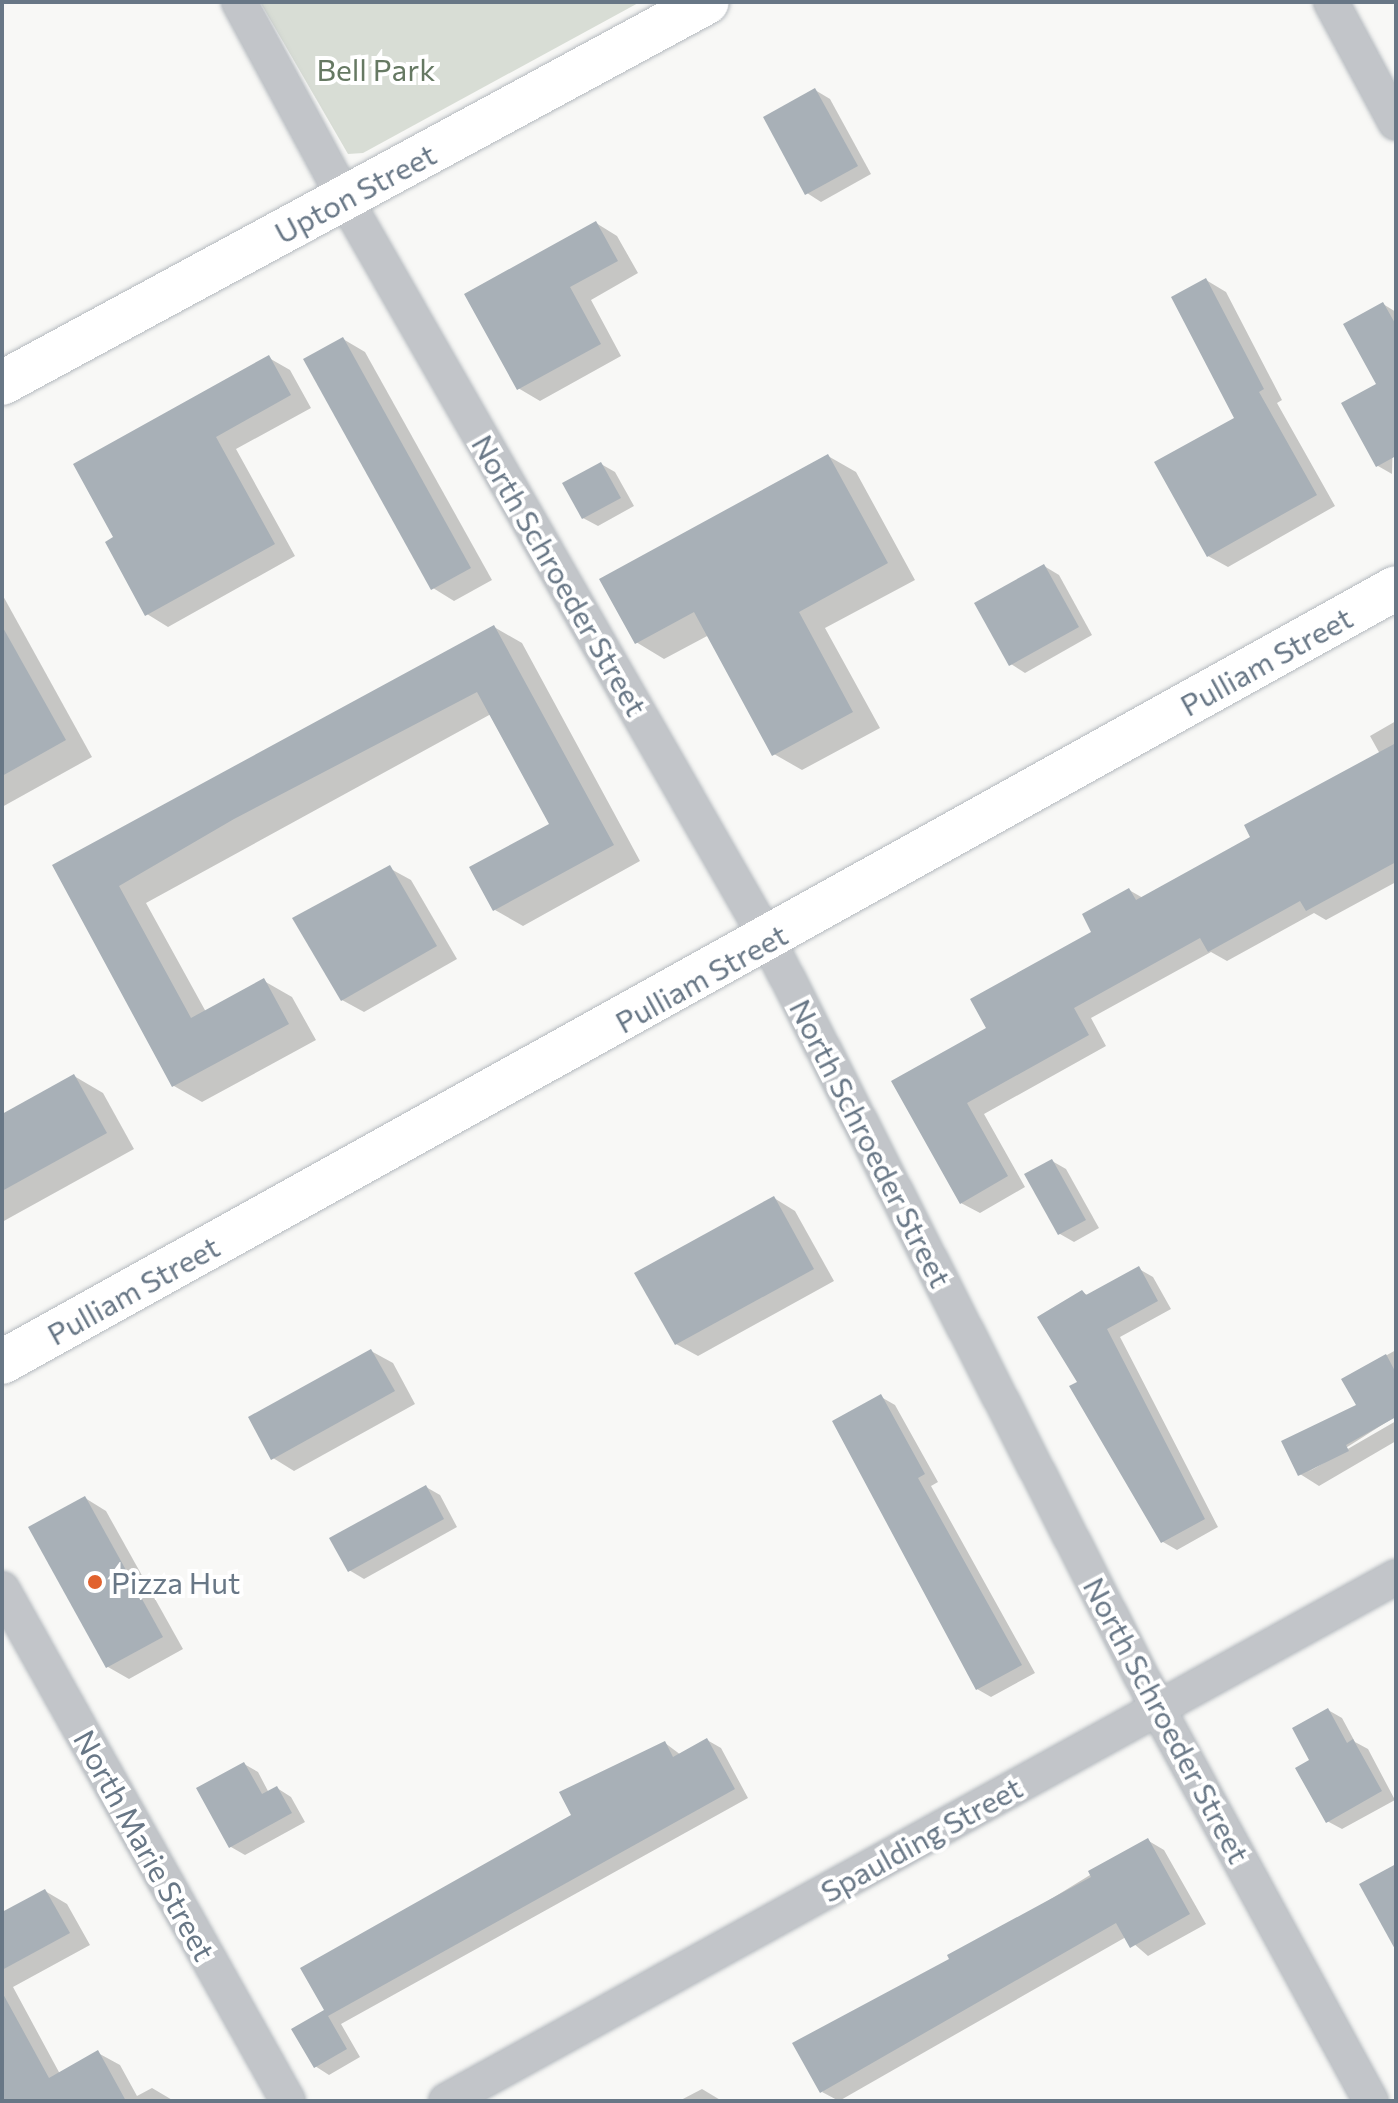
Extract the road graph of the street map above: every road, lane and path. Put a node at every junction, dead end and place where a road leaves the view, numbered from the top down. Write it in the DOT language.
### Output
graph roads {
  1 [pos="239,2"];
  2 [pos="707,2"];
  3 [pos="1331,2"];
  4 [pos="1396,123"];
  5 [pos="345,199"];
  6 [pos="2,383"];
  7 [pos="1396,588"];
  8 [pos="768,940"];
  9 [pos="2,1362"];
  10 [pos="1396,1577"];
  11 [pos="2,1589"];
  12 [pos="1158,1709"];
  13 [pos="288,2101"];
  14 [pos="446,2101"];
  15 [pos="1371,2101"];
  1 -- 5 [label="street, North Schroeder Street"];
  2 -- 5 [label="main road, Upton Street"];
  3 -- 4 [label="street"];
  5 -- 6 [label="main road, Upton Street"];
  5 -- 8 [label="street, North Schroeder Street"];
  7 -- 8 [label="main road, Pulliam Street"];
  8 -- 9 [label="main road, Pulliam Street"];
  8 -- 12 [label="street, North Schroeder Street"];
  10 -- 12 [label="street, Spaulding Street"];
  11 -- 13 [label="street, North Marie Street"];
  12 -- 14 [label="street, Spaulding Street"];
  12 -- 15 [label="street, North Schroeder Street"];
}
